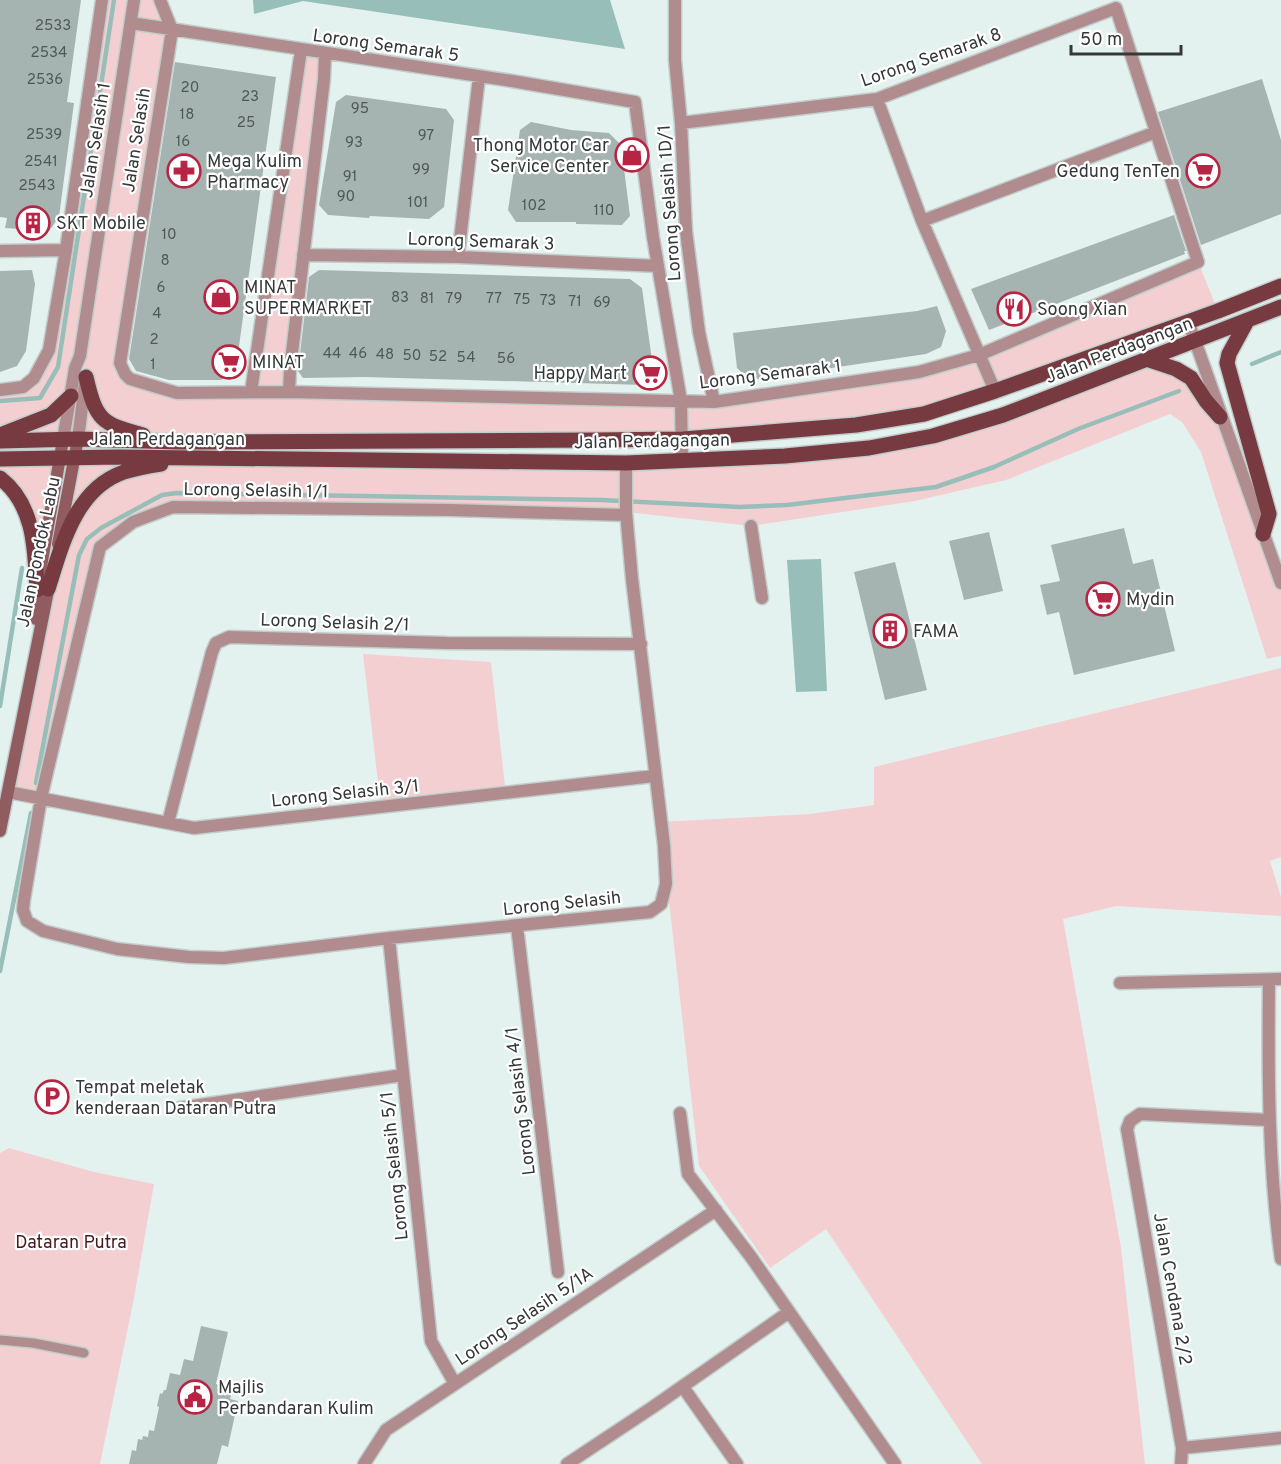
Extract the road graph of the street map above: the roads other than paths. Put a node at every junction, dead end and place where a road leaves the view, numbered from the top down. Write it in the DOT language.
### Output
graph roads {
  1 [pos="102,0"];
  2 [pos="134,0"];
  3 [pos="160,0"];
  4 [pos="675,0"];
  5 [pos="131,23"];
  6 [pos="172,30"];
  7 [pos="301,50"];
  8 [pos="325,54"];
  9 [pos="479,77"];
  10 [pos="877,99"];
  11 [pos="681,123"];
  12 [pos="1156,132"];
  13 [pos="922,221"];
  14 [pos="66,250"];
  15 [pos="0,251"];
  16 [pos="303,255"];
  17 [pos="458,257"];
  18 [pos="657,266"];
  19 [pos="1281,286"];
  20 [pos="1281,307"];
  21 [pos="1188,321"];
  22 [pos="1247,321"];
  23 [pos="1196,342"];
  24 [pos="979,355"];
  25 [pos="80,356"];
  26 [pos="1149,360"];
  27 [pos="86,377"];
  28 [pos="0,390"];
  29 [pos="995,391"];
  30 [pos="251,392"];
  31 [pos="289,392"];
  32 [pos="177,393"];
  33 [pos="71,396"];
  34 [pos="681,401"];
  35 [pos="714,402"];
  36 [pos="1220,417"];
  37 [pos="0,435"];
  38 [pos="71,439"];
  39 [pos="683,439"];
  40 [pos="0,441"];
  41 [pos="171,442"];
  42 [pos="190,458"];
  43 [pos="0,459"];
  44 [pos="59,459"];
  45 [pos="76,459"];
  46 [pos="682,462"];
  47 [pos="626,463"];
  48 [pos="0,478"];
  49 [pos="626,515"];
  50 [pos="751,526"];
  51 [pos="1263,534"];
  52 [pos="1281,583"];
  53 [pos="43,589"];
  54 [pos="762,598"];
  55 [pos="641,644"];
  56 [pos="654,776"];
  57 [pos="8,792"];
  58 [pos="41,798"];
  59 [pos="168,822"];
  60 [pos="0,831"];
  61 [pos="27,921"];
  62 [pos="518,926"];
  63 [pos="389,938"];
  64 [pos="1275,980"];
  65 [pos="1120,983"];
  66 [pos="403,1075"];
  67 [pos="180,1108"];
  68 [pos="680,1113"];
  69 [pos="1268,1120"];
  70 [pos="716,1210"];
  71 [pos="1281,1259"];
  72 [pos="558,1272"];
  73 [pos="789,1312"];
  74 [pos="0,1340"];
  75 [pos="84,1353"];
  76 [pos="455,1384"];
  77 [pos="683,1387"];
  78 [pos="1281,1437"];
  79 [pos="1182,1448"];
  80 [pos="363,1464"];
  81 [pos="567,1464"];
  82 [pos="737,1464"];
  83 [pos="895,1464"];
  84 [pos="1181,1464"];
  1 -- 14 [label="street"];
  2 -- 5 [label="street, Jalan Selasih 1"];
  3 -- 6 [label="street"];
  4 -- 11 [label="street, Lorong Selasih 1D/1"];
  5 -- 6 [label="street, Lorong Semarak 5"];
  5 -- 25 [label="street, Jalan Selasih 1"];
  6 -- 7 [label="street, Lorong Semarak 5"];
  6 -- 32 [label="street, Jalan Selasih"];
  7 -- 8 [label="street, Lorong Semarak 5"];
  7 -- 30 [label="street"];
  8 -- 9 [label="street, Lorong Semarak 5"];
  8 -- 16 [label="street"];
  9 -- 17 [label="street"];
  9 -- 18 [label="street, Lorong Semarak 5"];
  10 -- 11 [label="street, Lorong Semarak 8"];
  10 -- 12 [label="street, Lorong Semarak 8"];
  10 -- 13 [label="street"];
  11 -- 35 [label="street, Lorong Selasih 1D/1"];
  12 -- 13 [label="street"];
  12 -- 24 [label="street, Lorong Semarak 1"];
  13 -- 24 [label="street"];
  14 -- 15 [label="street"];
  14 -- 28 [label="street"];
  16 -- 17 [label="street, Lorong Semarak 3"];
  16 -- 31 [label="street"];
  17 -- 18 [label="street, Lorong Semarak 3"];
  18 -- 34 [label="street"];
  19 -- 21 [label="main road, Jalan Perdagangan"];
  20 -- 22 [label="main road, Jalan Perdagangan"];
  21 -- 23 [label="street"];
  21 -- 29 [label="main road, Jalan Perdagangan"];
  22 -- 23 [label="main road, Jalan Perdagangan"];
  22 -- 51 [label="main road"];
  23 -- 26 [label="main road, Jalan Perdagangan"];
  23 -- 36 [label="street"];
  24 -- 29 [label="street"];
  24 -- 35 [label="street, Lorong Semarak 1"];
  25 -- 27 [label="street, Jalan Selasih 1"];
  25 -- 33 [label="street, Jalan Selasih 1"];
  26 -- 36 [label="main road"];
  26 -- 46 [label="main road, Jalan Perdagangan"];
  27 -- 38 [label="street, Jalan Selasih 1"];
  27 -- 41 [label="main road"];
  29 -- 39 [label="main road, Jalan Perdagangan"];
  30 -- 31 [label="street, Lorong Semarak 1"];
  30 -- 32 [label="street, Lorong Semarak 1"];
  31 -- 34 [label="street, Lorong Semarak 1"];
  33 -- 37 [label="main road"];
  33 -- 38 [label="street, Jalan Selasih 1"];
  34 -- 35 [label="street, Lorong Semarak 1"];
  34 -- 39 [label="street"];
  36 -- 51 [label="street"];
  38 -- 40 [label="main road, Jalan Perdagangan"];
  38 -- 41 [label="main road, Jalan Perdagangan"];
  38 -- 44 [label="main road, Jalan Pondok Labu"];
  38 -- 45 [label="main road, Jalan Pondok Labu"];
  39 -- 41 [label="main road, Jalan Perdagangan"];
  39 -- 46 [label="street"];
  42 -- 45 [label="main road, Jalan Perdagangan"];
  42 -- 47 [label="main road, Jalan Perdagangan"];
  42 -- 53 [label="main road"];
  43 -- 44 [label="main road, Jalan Perdagangan"];
  44 -- 45 [label="main road, Jalan Perdagangan"];
  44 -- 53 [label="main road, Jalan Pondok Labu"];
  45 -- 53 [label="main road, Jalan Pondok Labu"];
  46 -- 47 [label="main road, Jalan Perdagangan"];
  47 -- 49 [label="street, Lorong Selasih"];
  48 -- 53 [label="main road"];
  49 -- 55 [label="street, Lorong Selasih"];
  49 -- 58 [label="street, Lorong Selasih 1/1"];
  50 -- 54 [label="street"];
  51 -- 52 [label="street"];
  53 -- 57 [label="main road, Jalan Pondok Labu"];
  55 -- 56 [label="street, Lorong Selasih"];
  55 -- 59 [label="street, Lorong Selasih 2/1"];
  56 -- 59 [label="street, Lorong Selasih 3/1"];
  56 -- 62 [label="street, Lorong Selasih"];
  57 -- 58 [label="street, Lorong Selasih 3/1"];
  57 -- 60 [label="main road, Jalan Pondok Labu"];
  58 -- 59 [label="street, Lorong Selasih 3/1"];
  58 -- 61 [label="street, Lorong Selasih 1/1"];
  61 -- 63 [label="street, Lorong Selasih"];
  62 -- 63 [label="street, Lorong Selasih"];
  62 -- 72 [label="street, Lorong Selasih 4/1"];
  63 -- 66 [label="street, Lorong Selasih 5/1"];
  64 -- 65 [label="street"];
  64 -- 69 [label="street"];
  66 -- 67 [label="street"];
  66 -- 76 [label="street, Lorong Selasih 5/1"];
  68 -- 70 [label="street"];
  69 -- 71 [label="street"];
  69 -- 79 [label="street, Jalan Cendana 2/2"];
  70 -- 73 [label="street"];
  70 -- 76 [label="street, Lorong Selasih 5/1A"];
  73 -- 77 [label="street"];
  73 -- 83 [label="street"];
  74 -- 75 [label="street"];
  76 -- 80 [label="street, Lorong Selasih 5/1A"];
  77 -- 81 [label="street"];
  77 -- 82 [label="street"];
  78 -- 79 [label="street"];
  79 -- 84 [label="street, Jalan Cendana 2/2"];
}
